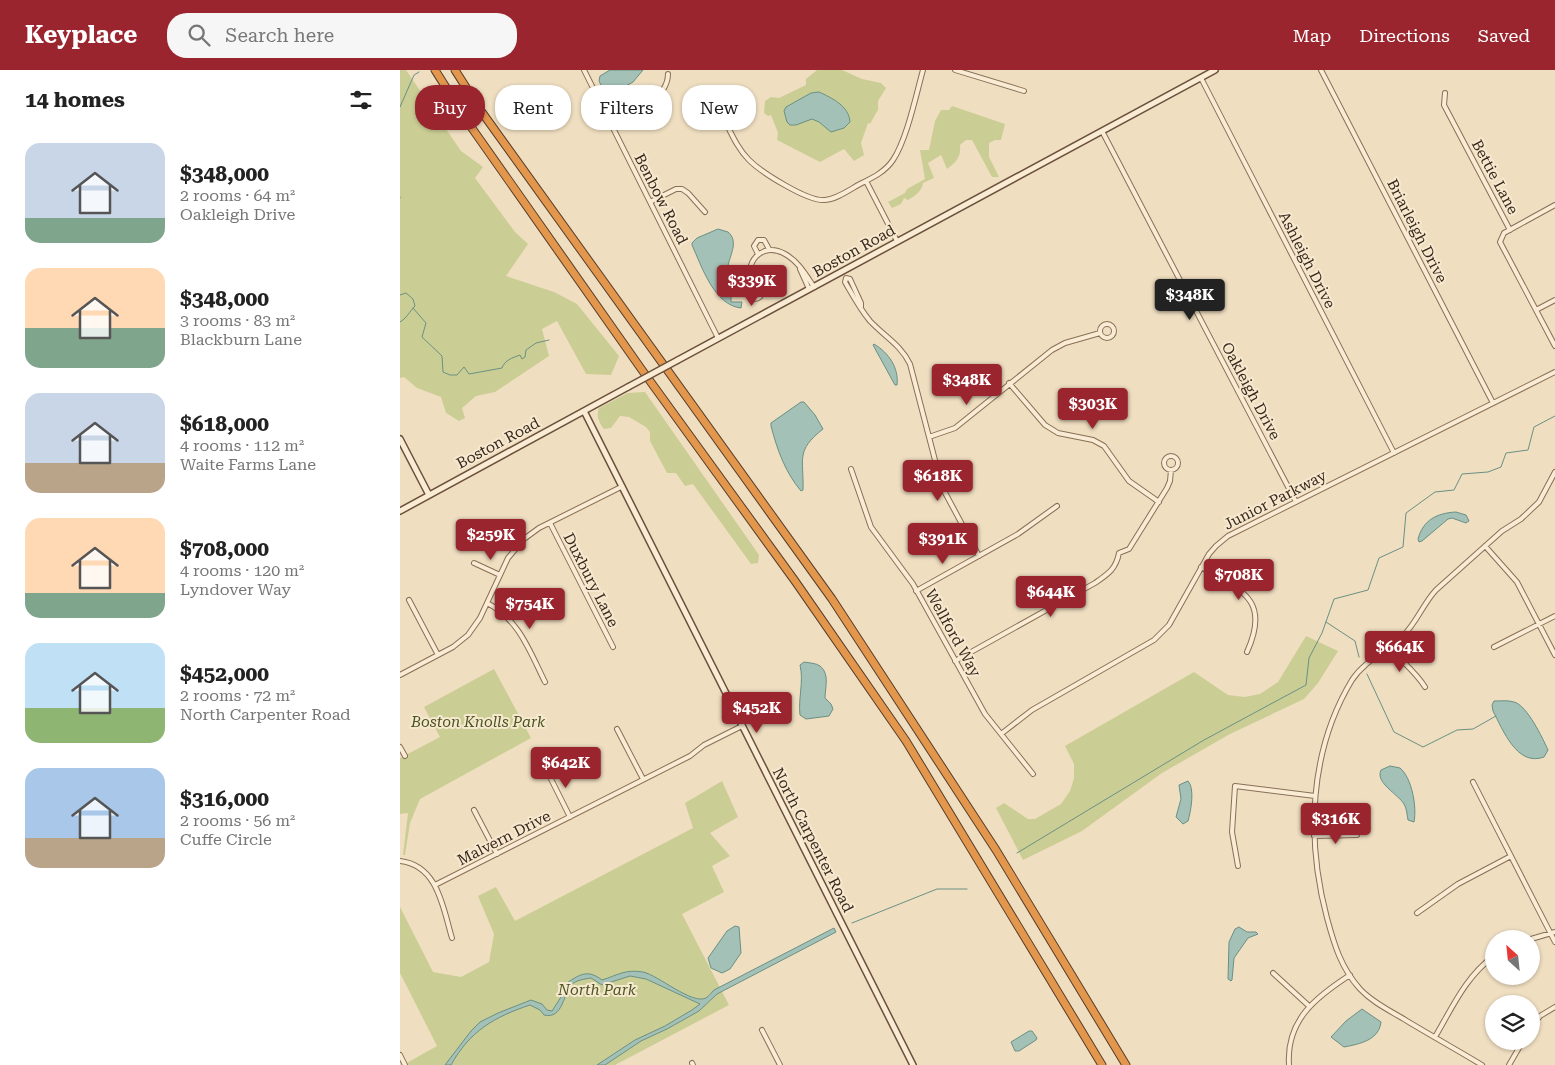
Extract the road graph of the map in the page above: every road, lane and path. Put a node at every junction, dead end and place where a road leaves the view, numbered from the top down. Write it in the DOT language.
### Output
graph roads {
  1 [pos="435,70"];
  2 [pos="455,70"];
  3 [pos="584,70"];
  4 [pos="923,70"];
  5 [pos="955,70"];
  6 [pos="1215,70"];
  7 [pos="1321,70"];
  8 [pos="668,74"];
  9 [pos="1200,78"];
  10 [pos="592,85"];
  11 [pos="666,85"];
  12 [pos="1024,92"];
  13 [pos="1445,93"];
  14 [pos="614,130"];
  15 [pos="730,130"];
  16 [pos="1102,131"];
  17 [pos="866,181"];
  18 [pos="650,202"];
  19 [pos="1555,205"];
  20 [pos="705,212"];
  21 [pos="1510,230"];
  22 [pos="897,241"];
  23 [pos="769,249"];
  24 [pos="758,254"];
  25 [pos="842,271"];
  26 [pos="752,286"];
  27 [pos="812,288"];
  28 [pos="1555,300"];
  29 [pos="1536,310"];
  30 [pos="1100,333"];
  31 [pos="718,338"];
  32 [pos="1555,346"];
  33 [pos="1555,372"];
  34 [pos="1010,383"];
  35 [pos="1493,403"];
  36 [pos="584,411"];
  37 [pos="929,436"];
  38 [pos="400,439"];
  39 [pos="1394,453"];
  40 [pos="851,469"];
  41 [pos="1171,470"];
  42 [pos="1555,472"];
  43 [pos="621,487"];
  44 [pos="429,495"];
  45 [pos="1159,502"];
  46 [pos="1296,502"];
  47 [pos="1057,506"];
  48 [pos="400,511"];
  49 [pos="550,523"];
  50 [pos="1485,546"];
  51 [pos="979,556"];
  52 [pos="474,563"];
  53 [pos="1201,568"];
  54 [pos="500,575"];
  55 [pos="916,590"];
  56 [pos="409,600"];
  57 [pos="487,603"];
  58 [pos="1555,616"];
  59 [pos="1539,624"];
  60 [pos="613,647"];
  61 [pos="1494,647"];
  62 [pos="1389,648"];
  63 [pos="1247,652"];
  64 [pos="438,655"];
  65 [pos="1555,655"];
  66 [pos="955,661"];
  67 [pos="400,675"];
  68 [pos="546,682"];
  69 [pos="1425,687"];
  70 [pos="742,726"];
  71 [pos="617,729"];
  72 [pos="1001,734"];
  73 [pos="400,747"];
  74 [pos="405,756"];
  75 [pos="546,769"];
  76 [pos="1033,774"];
  77 [pos="643,780"];
  78 [pos="1473,782"];
  79 [pos="1315,796"];
  80 [pos="474,810"];
  81 [pos="570,817"];
  82 [pos="1357,835"];
  83 [pos="1314,836"];
  84 [pos="497,854"];
  85 [pos="1511,856"];
  86 [pos="400,860"];
  87 [pos="1238,866"];
  88 [pos="435,885"];
  89 [pos="1417,914"];
  90 [pos="1553,933"];
  91 [pos="1540,937"];
  92 [pos="452,938"];
  93 [pos="1555,942"];
  94 [pos="1485,963"];
  95 [pos="1273,973"];
  96 [pos="1350,976"];
  97 [pos="1309,1006"];
  98 [pos="1555,1007"];
  99 [pos="1540,1016"];
  100 [pos="762,1030"];
  101 [pos="1435,1037"];
  102 [pos="1518,1050"];
  103 [pos="400,1055"];
  104 [pos="405,1065"];
  105 [pos="780,1065"];
  106 [pos="913,1065"];
  107 [pos="1102,1065"];
  108 [pos="1126,1065"];
  109 [pos="1289,1065"];
  110 [pos="1482,1065"];
  111 [pos="1509,1065"];
  1 -- 107 [label="highway"];
  2 -- 108 [label="highway"];
  3 -- 10 [label="street, Benbow Road"];
  4 -- 17 [label="street"];
  5 -- 12 [label="street"];
  6 -- 9 [label="street, Boston Road"];
  7 -- 35 [label="street, Briarleigh Drive"];
  8 -- 11 [label="street"];
  9 -- 16 [label="street, Boston Road"];
  9 -- 39 [label="street, Ashleigh Drive"];
  13 -- 21 [label="street, Bettie Lane"];
  14 -- 18 [label="street, Benbow Road"];
  15 -- 17 [label="street"];
  16 -- 22 [label="street, Boston Road"];
  16 -- 46 [label="street, Oakleigh Drive"];
  17 -- 22 [label="street"];
  18 -- 20 [label="street"];
  18 -- 31 [label="street, Benbow Road"];
  19 -- 21 [label="street"];
  21 -- 29 [label="street, Bettie Lane"];
  22 -- 25 [label="street, Boston Road"];
  23 -- 24 [label="street"];
  23 -- 24 [label="street"];
  23 -- 27 [label="street"];
  24 -- 26 [label="street"];
  25 -- 27 [label="street, Boston Road"];
  25 -- 37 [label="street"];
  27 -- 31 [label="street, Boston Road"];
  28 -- 29 [label="street"];
  29 -- 32 [label="street, Bettie Lane"];
  30 -- 34 [label="street"];
  31 -- 36 [label="street, Boston Road, bridge"];
  33 -- 35 [label="street, Junior Parkway"];
  34 -- 37 [label="street"];
  34 -- 45 [label="street"];
  35 -- 39 [label="street, Junior Parkway"];
  36 -- 43 [label="street, North Carpenter Road"];
  36 -- 44 [label="street, Boston Road"];
  37 -- 51 [label="street"];
  38 -- 44 [label="street"];
  39 -- 46 [label="street, Junior Parkway"];
  40 -- 55 [label="street, Wellford Way"];
  41 -- 45 [label="street"];
  42 -- 50 [label="street"];
  43 -- 49 [label="street"];
  43 -- 70 [label="street, North Carpenter Road"];
  44 -- 48 [label="street, Boston Road"];
  45 -- 66 [label="street"];
  46 -- 53 [label="street, Junior Parkway"];
  47 -- 51 [label="street"];
  49 -- 54 [label="street"];
  49 -- 60 [label="street, Duxbury Lane"];
  50 -- 59 [label="street"];
  50 -- 62 [label="street"];
  51 -- 55 [label="street"];
  52 -- 54 [label="street"];
  53 -- 63 [label="street"];
  53 -- 72 [label="street, Junior Parkway"];
  54 -- 57 [label="street"];
  55 -- 66 [label="street, Wellford Way"];
  56 -- 64 [label="street"];
  57 -- 64 [label="street"];
  57 -- 68 [label="street"];
  58 -- 59 [label="street"];
  59 -- 61 [label="street"];
  59 -- 65 [label="street"];
  62 -- 69 [label="street"];
  62 -- 79 [label="street"];
  64 -- 67 [label="street"];
  66 -- 72 [label="street, Wellford Way"];
  70 -- 77 [label="street, Malvern Drive"];
  70 -- 106 [label="street, North Carpenter Road"];
  71 -- 77 [label="street"];
  72 -- 76 [label="street, Wellford Way"];
  73 -- 74 [label="street"];
  75 -- 81 [label="street"];
  77 -- 81 [label="street, Malvern Drive"];
  78 -- 85 [label="street"];
  79 -- 83 [label="street"];
  79 -- 87 [label="street"];
  80 -- 84 [label="street"];
  81 -- 84 [label="street, Malvern Drive"];
  82 -- 83 [label="street"];
  83 -- 96 [label="street"];
  84 -- 88 [label="street, Malvern Drive"];
  85 -- 89 [label="street"];
  85 -- 90 [label="street"];
  86 -- 88 [label="street"];
  88 -- 92 [label="street"];
  90 -- 91 [label="street"];
  90 -- 93 [label="street"];
  94 -- 101 [label="street"];
  95 -- 97 [label="street"];
  96 -- 97 [label="street"];
  96 -- 101 [label="street"];
  97 -- 109 [label="street"];
  98 -- 99 [label="street"];
  100 -- 105 [label="street"];
  101 -- 110 [label="street"];
  102 -- 111 [label="street"];
  103 -- 104 [label="street"];
}
